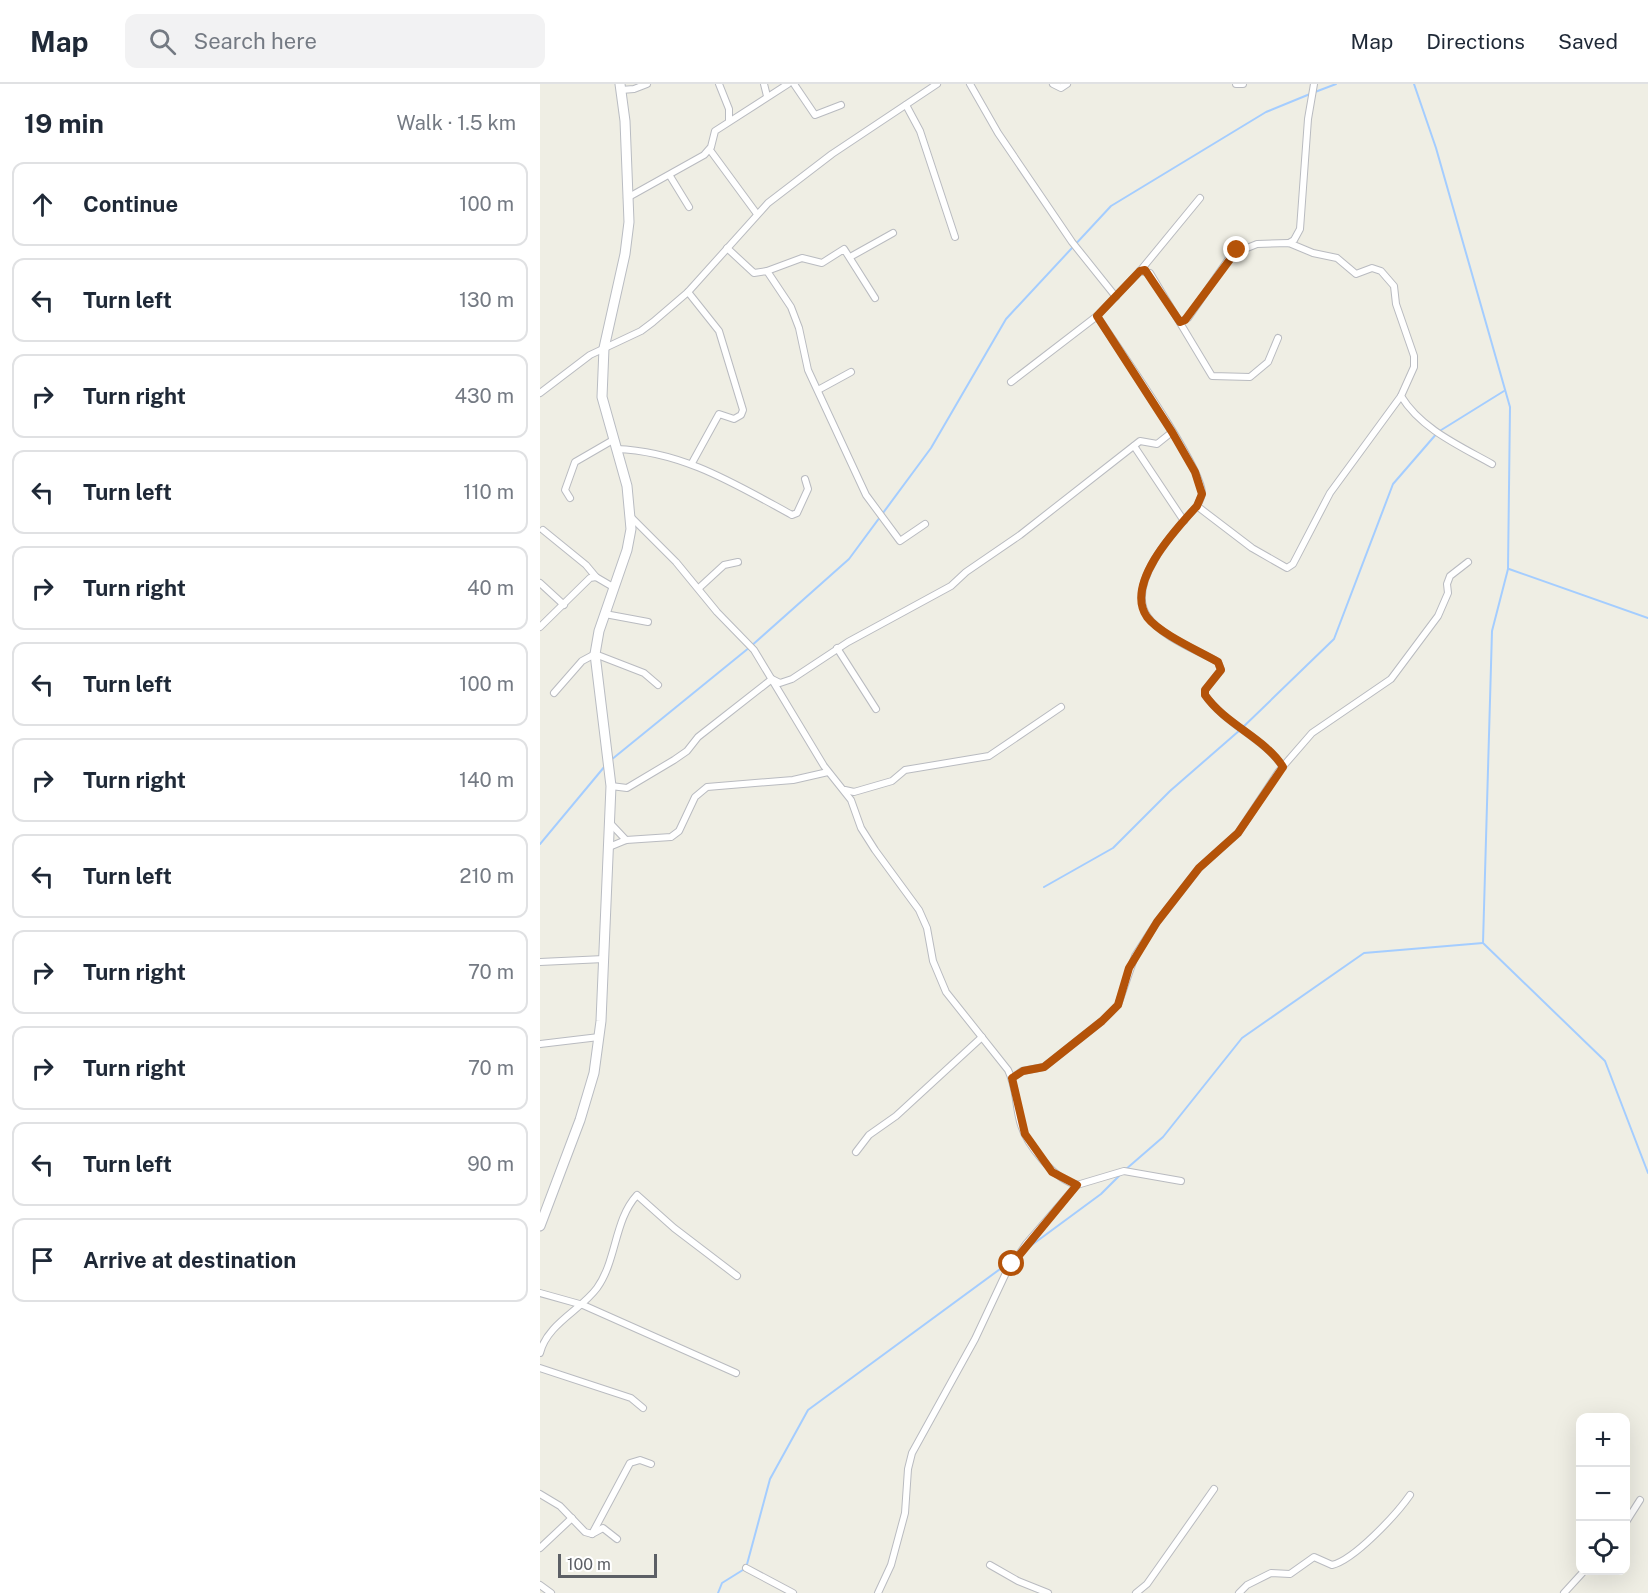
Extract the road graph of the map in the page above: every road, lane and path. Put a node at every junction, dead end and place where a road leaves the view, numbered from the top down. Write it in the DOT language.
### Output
graph roads {
  1 [pos="647,84"];
  2 [pos="719,84"];
  3 [pos="764,84"];
  4 [pos="788,84"];
  5 [pos="794,84"];
  6 [pos="937,84"];
  7 [pos="970,84"];
  8 [pos="1053,84"];
  9 [pos="1067,84"];
  10 [pos="1236,84"];
  11 [pos="1243,84"];
  12 [pos="1314,84"];
  13 [pos="620,87"];
  14 [pos="767,96"];
  15 [pos="841,105"];
  16 [pos="906,105"];
  17 [pos="729,120"];
  18 [pos="710,150"];
  19 [pos="670,176"];
  20 [pos="626,198"];
  21 [pos="1200,198"];
  22 [pos="689,207"];
  23 [pos="757,214"];
  24 [pos="892,233"];
  25 [pos="955,237"];
  26 [pos="1289,243"];
  27 [pos="727,248"];
  28 [pos="850,256"];
  29 [pos="767,271"];
  30 [pos="1140,271"];
  31 [pos="688,292"];
  32 [pos="1116,297"];
  33 [pos="875,298"];
  34 [pos="1097,316"];
  35 [pos="1180,322"];
  36 [pos="1278,338"];
  37 [pos="604,348"];
  38 [pos="851,372"];
  39 [pos="1011,382"];
  40 [pos="818,390"];
  41 [pos="540,393"];
  42 [pos="1401,396"];
  43 [pos="1172,432"];
  44 [pos="615,445"];
  45 [pos="1134,446"];
  46 [pos="692,463"];
  47 [pos="1492,464"];
  48 [pos="805,479"];
  49 [pos="570,498"];
  50 [pos="1197,506"];
  51 [pos="631,517"];
  52 [pos="1184,520"];
  53 [pos="925,524"];
  54 [pos="543,530"];
  55 [pos="738,562"];
  56 [pos="1468,562"];
  57 [pos="596,577"];
  58 [pos="540,583"];
  59 [pos="614,586"];
  60 [pos="699,588"];
  61 [pos="564,605"];
  62 [pos="605,614"];
  63 [pos="648,622"];
  64 [pos="540,627"];
  65 [pos="837,648"];
  66 [pos="595,654"];
  67 [pos="772,679"];
  68 [pos="658,686"];
  69 [pos="554,693"];
  70 [pos="1061,707"];
  71 [pos="876,709"];
  72 [pos="1283,767"];
  73 [pos="828,772"];
  74 [pos="611,786"];
  75 [pos="844,790"];
  76 [pos="610,823"];
  77 [pos="626,840"];
  78 [pos="609,847"];
  79 [pos="604,959"];
  80 [pos="540,962"];
  81 [pos="599,1037"];
  82 [pos="982,1037"];
  83 [pos="540,1044"];
  84 [pos="1012,1078"];
  85 [pos="856,1152"];
  86 [pos="1181,1181"];
  87 [pos="1077,1185"];
  88 [pos="540,1226"];
  89 [pos="737,1276"];
  90 [pos="540,1293"];
  91 [pos="583,1305"];
  92 [pos="540,1353"];
  93 [pos="540,1368"];
  94 [pos="736,1373"];
  95 [pos="643,1408"];
  96 [pos="651,1464"];
  97 [pos="1214,1489"];
  98 [pos="540,1494"];
  99 [pos="1410,1495"];
  100 [pos="1640,1500"];
  101 [pos="572,1518"];
  102 [pos="1627,1521"];
  103 [pos="592,1534"];
  104 [pos="617,1539"];
  105 [pos="540,1548"];
  106 [pos="990,1565"];
  107 [pos="746,1568"];
  108 [pos="1580,1575"];
  109 [pos="540,1585"];
  110 [pos="551,1593"];
  111 [pos="793,1593"];
  112 [pos="878,1593"];
  113 [pos="1048,1593"];
  114 [pos="1136,1593"];
  115 [pos="1239,1593"];
  116 [pos="1564,1593"];
  1 -- 13 [label="street"];
  2 -- 17 [label="street"];
  3 -- 14 [label="street"];
  4 -- 14 [label="street"];
  5 -- 15 [label="street"];
  6 -- 16 [label="street"];
  7 -- 32 [label="street"];
  8 -- 9 [label="street"];
  10 -- 11 [label="street"];
  12 -- 26 [label="street"];
  13 -- 20 [label="main road"];
  14 -- 17 [label="street"];
  16 -- 23 [label="street"];
  16 -- 25 [label="street"];
  17 -- 18 [label="street"];
  18 -- 19 [label="street"];
  18 -- 23 [label="street"];
  19 -- 20 [label="street"];
  19 -- 22 [label="street"];
  20 -- 37 [label="main road"];
  21 -- 30 [label="street"];
  23 -- 27 [label="street"];
  24 -- 28 [label="street"];
  26 -- 35 [label="street"];
  26 -- 42 [label="street"];
  27 -- 29 [label="street"];
  27 -- 31 [label="street"];
  28 -- 29 [label="street"];
  28 -- 33 [label="street"];
  29 -- 40 [label="street"];
  30 -- 32 [label="street"];
  30 -- 35 [label="street"];
  31 -- 37 [label="street"];
  31 -- 46 [label="street"];
  32 -- 34 [label="street"];
  34 -- 39 [label="street"];
  34 -- 43 [label="street"];
  35 -- 36 [label="street"];
  37 -- 41 [label="street"];
  37 -- 44 [label="main road"];
  38 -- 40 [label="street"];
  40 -- 53 [label="street"];
  42 -- 47 [label="street"];
  42 -- 50 [label="street"];
  43 -- 45 [label="street"];
  43 -- 50 [label="street"];
  44 -- 46 [label="street"];
  44 -- 49 [label="street"];
  44 -- 51 [label="main road"];
  45 -- 52 [label="street"];
  45 -- 65 [label="street"];
  46 -- 48 [label="street"];
  50 -- 52 [label="street"];
  51 -- 59 [label="main road"];
  51 -- 60 [label="street"];
  52 -- 72 [label="street"];
  54 -- 57 [label="street"];
  55 -- 60 [label="street"];
  56 -- 72 [label="street"];
  57 -- 59 [label="street"];
  57 -- 61 [label="street"];
  58 -- 61 [label="street"];
  59 -- 62 [label="main road"];
  60 -- 67 [label="street"];
  61 -- 64 [label="street"];
  62 -- 63 [label="street"];
  62 -- 66 [label="main road"];
  65 -- 67 [label="street"];
  65 -- 71 [label="street"];
  66 -- 68 [label="street"];
  66 -- 69 [label="street"];
  66 -- 74 [label="main road"];
  67 -- 73 [label="street"];
  67 -- 74 [label="street"];
  70 -- 75 [label="street"];
  72 -- 84 [label="street"];
  73 -- 75 [label="street"];
  73 -- 77 [label="street"];
  74 -- 76 [label="main road"];
  75 -- 82 [label="street"];
  76 -- 77 [label="street"];
  76 -- 78 [label="main road"];
  77 -- 78 [label="street"];
  78 -- 79 [label="main road"];
  79 -- 80 [label="street"];
  79 -- 81 [label="main road"];
  81 -- 83 [label="street"];
  81 -- 88 [label="main road"];
  82 -- 84 [label="street"];
  82 -- 85 [label="street"];
  84 -- 87 [label="street"];
  86 -- 87 [label="street"];
  87 -- 112 [label="street"];
  89 -- 91 [label="street"];
  90 -- 91 [label="street"];
  91 -- 92 [label="street"];
  91 -- 94 [label="street"];
  93 -- 95 [label="street"];
  96 -- 103 [label="street"];
  97 -- 114 [label="street"];
  98 -- 101 [label="street"];
  99 -- 115 [label="street"];
  100 -- 102 [label="street"];
  101 -- 103 [label="street"];
  101 -- 105 [label="street"];
  103 -- 104 [label="street"];
  106 -- 113 [label="street"];
  107 -- 111 [label="street"];
  108 -- 116 [label="street"];
  109 -- 110 [label="street"];
}
